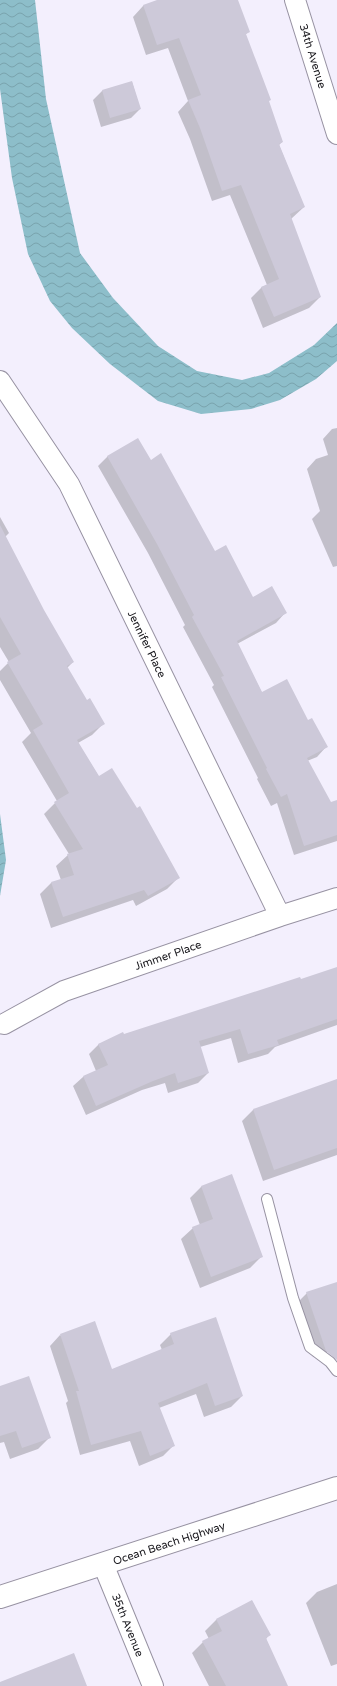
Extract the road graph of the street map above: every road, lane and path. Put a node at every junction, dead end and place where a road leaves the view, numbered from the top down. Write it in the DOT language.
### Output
graph roads {
  1 [pos="295,0"];
  2 [pos="337,134"];
  3 [pos="0,381"];
  4 [pos="337,898"];
  5 [pos="280,916"];
  6 [pos="4,1024"];
  7 [pos="267,1199"];
  8 [pos="337,1371"];
  9 [pos="337,1488"];
  10 [pos="103,1564"];
  11 [pos="0,1597"];
  12 [pos="153,1686"];
  1 -- 2 [label="street, 34th Avenue"];
  3 -- 5 [label="street, Jennifer Place"];
  4 -- 5 [label="street, Jimmer Place"];
  5 -- 6 [label="street, Jimmer Place"];
  7 -- 8 [label="lane"];
  9 -- 10 [label="main road, Ocean Beach Highway"];
  10 -- 11 [label="main road, Ocean Beach Highway"];
  10 -- 12 [label="street, 35th Avenue"];
}
